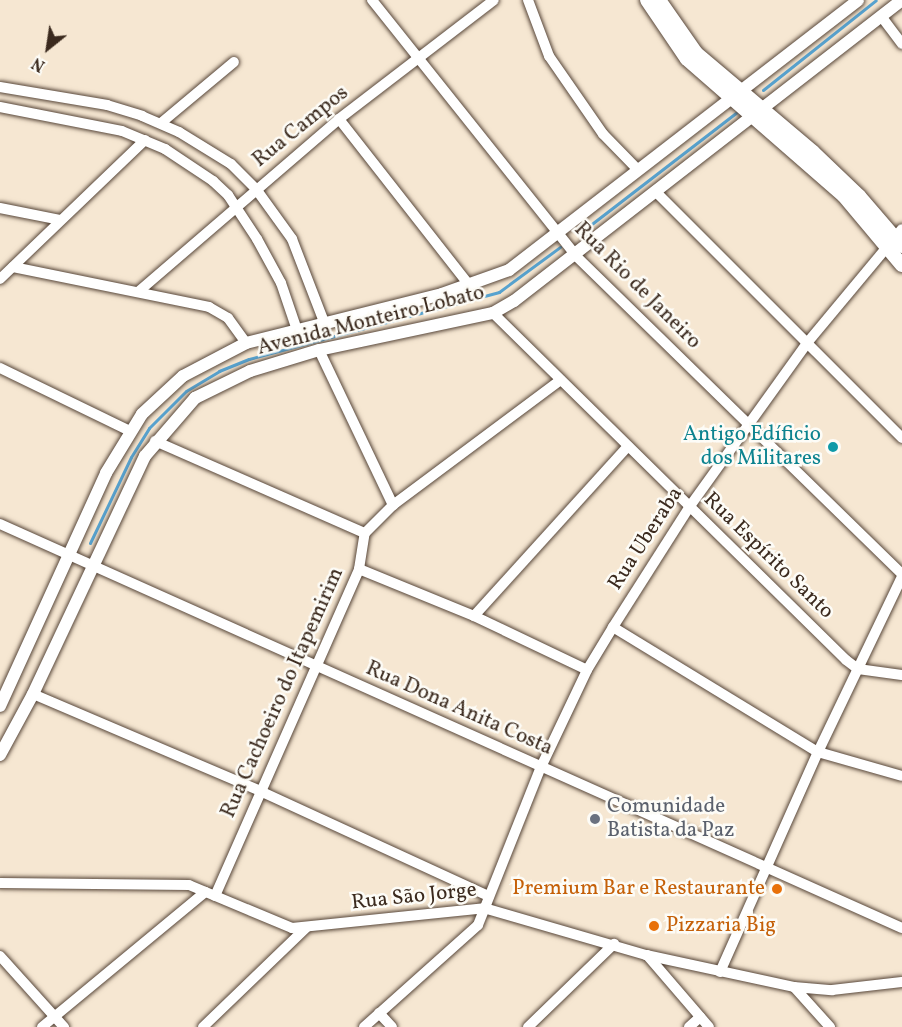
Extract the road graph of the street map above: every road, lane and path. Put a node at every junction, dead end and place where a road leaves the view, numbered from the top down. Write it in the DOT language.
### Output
graph roads {
  1 [pos="372,0"];
  2 [pos="494,0"];
  3 [pos="528,0"];
  4 [pos="647,0"];
  5 [pos="659,0"];
  6 [pos="858,0"];
  7 [pos="902,0"];
  8 [pos="881,16"];
  9 [pos="902,44"];
  10 [pos="419,59"];
  11 [pos="234,62"];
  12 [pos="0,87"];
  13 [pos="738,96"];
  14 [pos="0,107"];
  15 [pos="755,110"];
  16 [pos="339,120"];
  17 [pos="161,123"];
  18 [pos="145,140"];
  19 [pos="638,170"];
  20 [pos="256,189"];
  21 [pos="656,192"];
  22 [pos="235,205"];
  23 [pos="0,208"];
  24 [pos="60,220"];
  25 [pos="560,237"];
  26 [pos="896,239"];
  27 [pos="574,253"];
  28 [pos="902,265"];
  29 [pos="13,267"];
  30 [pos="0,279"];
  31 [pos="469,285"];
  32 [pos="138,292"];
  33 [pos="493,313"];
  34 [pos="324,322"];
  35 [pos="297,330"];
  36 [pos="246,343"];
  37 [pos="807,343"];
  38 [pos="319,350"];
  39 [pos="0,368"];
  40 [pos="561,380"];
  41 [pos="749,426"];
  42 [pos="130,431"];
  43 [pos="902,438"];
  44 [pos="155,441"];
  45 [pos="628,446"];
  46 [pos="393,505"];
  47 [pos="690,506"];
  48 [pos="0,524"];
  49 [pos="365,533"];
  50 [pos="70,555"];
  51 [pos="90,564"];
  52 [pos="359,569"];
  53 [pos="902,575"];
  54 [pos="474,616"];
  55 [pos="613,627"];
  56 [pos="317,666"];
  57 [pos="858,669"];
  58 [pos="587,670"];
  59 [pos="902,675"];
  60 [pos="5,684"];
  61 [pos="33,694"];
  62 [pos="0,706"];
  63 [pos="818,752"];
  64 [pos="0,755"];
  65 [pos="541,767"];
  66 [pos="902,776"];
  67 [pos="260,791"];
  68 [pos="766,867"];
  69 [pos="0,884"];
  70 [pos="210,894"];
  71 [pos="486,895"];
  72 [pos="484,908"];
  73 [pos="307,927"];
  74 [pos="902,928"];
  75 [pos="614,945"];
  76 [pos="646,955"];
  77 [pos="0,956"];
  78 [pos="720,972"];
  79 [pos="902,982"];
  80 [pos="794,987"];
  81 [pos="379,1013"];
  82 [pos="54,1016"];
  83 [pos="700,1017"];
  84 [pos="42,1027"];
  85 [pos="64,1027"];
  86 [pos="203,1027"];
  87 [pos="364,1027"];
  88 [pos="392,1027"];
  89 [pos="528,1027"];
  90 [pos="689,1027"];
  91 [pos="709,1027"];
  92 [pos="830,1027"];
  1 -- 10 [label="street, Rua Rio de Janeiro"];
  2 -- 10 [label="street, Rua Campos"];
  3 -- 19 [label="street"];
  4 -- 13 [label="main road"];
  5 -- 13 [label="main road"];
  6 -- 13 [label="street, Avenida Monteiro Lobato"];
  7 -- 8 [label="street, Avenida Monteiro Lobato"];
  8 -- 9 [label="street"];
  8 -- 15 [label="street, Avenida Monteiro Lobato"];
  10 -- 16 [label="street, Rua Campos"];
  10 -- 25 [label="street, Rua Rio de Janeiro"];
  11 -- 17 [label="street"];
  12 -- 17 [label="street"];
  13 -- 15 [label="main road"];
  13 -- 19 [label="street, Avenida Monteiro Lobato"];
  14 -- 18 [label="street"];
  15 -- 21 [label="street, Avenida Monteiro Lobato"];
  15 -- 26 [label="main road"];
  16 -- 20 [label="street, Rua Campos"];
  16 -- 31 [label="street"];
  17 -- 20 [label="street"];
  18 -- 22 [label="street"];
  18 -- 24 [label="street"];
  19 -- 25 [label="street, Avenida Monteiro Lobato"];
  20 -- 22 [label="street, Rua Campos"];
  20 -- 34 [label="street"];
  21 -- 27 [label="street, Avenida Monteiro Lobato"];
  21 -- 37 [label="street"];
  22 -- 32 [label="street, Rua Campos"];
  22 -- 35 [label="street"];
  23 -- 24 [label="street"];
  24 -- 29 [label="street"];
  25 -- 27 [label="street, Rua Rio de Janeiro"];
  25 -- 31 [label="street, Avenida Monteiro Lobato"];
  26 -- 28 [label="main road"];
  26 -- 37 [label="street, Rua Uberaba"];
  27 -- 33 [label="street, Avenida Monteiro Lobato"];
  27 -- 41 [label="street, Rua Rio de Janeiro"];
  29 -- 30 [label="street"];
  29 -- 32 [label="street"];
  31 -- 34 [label="street, Avenida Monteiro Lobato"];
  32 -- 36 [label="street"];
  33 -- 38 [label="street, Avenida Monteiro Lobato"];
  33 -- 40 [label="street, Rua Espírito Santo"];
  34 -- 35 [label="street, Avenida Monteiro Lobato"];
  35 -- 36 [label="street, Avenida Monteiro Lobato"];
  36 -- 42 [label="street, Avenida Monteiro Lobato"];
  37 -- 41 [label="street, Rua Uberaba"];
  37 -- 43 [label="street"];
  38 -- 44 [label="street, Avenida Monteiro Lobato"];
  38 -- 46 [label="street"];
  39 -- 42 [label="street"];
  40 -- 45 [label="street, Rua Espírito Santo"];
  40 -- 46 [label="street"];
  41 -- 47 [label="street, Rua Uberaba"];
  41 -- 53 [label="street, Rua Rio de Janeiro"];
  42 -- 50 [label="street, Avenida Monteiro Lobato"];
  44 -- 49 [label="street"];
  44 -- 51 [label="street, Avenida Monteiro Lobato"];
  45 -- 47 [label="street, Rua Espírito Santo"];
  45 -- 54 [label="street"];
  46 -- 49 [label="street"];
  47 -- 55 [label="street, Rua Uberaba"];
  47 -- 57 [label="street, Rua Espírito Santo"];
  48 -- 50 [label="street, Rua Dona Anita Costa"];
  49 -- 52 [label="street, Rua Cachoeiro do Itapemirim"];
  50 -- 51 [label="street, Rua Dona Anita Costa"];
  50 -- 60 [label="street, Avenida Monteiro Lobato"];
  51 -- 56 [label="street, Rua Dona Anita Costa"];
  51 -- 61 [label="street, Avenida Monteiro Lobato"];
  52 -- 54 [label="street"];
  52 -- 56 [label="street, Rua Cachoeiro do Itapemirim"];
  53 -- 57 [label="street"];
  54 -- 58 [label="street"];
  55 -- 58 [label="street, Rua Uberaba"];
  55 -- 63 [label="street"];
  56 -- 65 [label="street, Rua Dona Anita Costa"];
  56 -- 67 [label="street, Rua Cachoeiro do Itapemirim"];
  57 -- 59 [label="street"];
  57 -- 63 [label="street"];
  58 -- 65 [label="street, Rua Uberaba"];
  60 -- 62 [label="street, Avenida Monteiro Lobato"];
  61 -- 64 [label="street, Avenida Monteiro Lobato"];
  61 -- 67 [label="street"];
  63 -- 66 [label="street"];
  63 -- 68 [label="street"];
  65 -- 68 [label="street, Rua Dona Anita Costa"];
  65 -- 71 [label="street, Rua Uberaba"];
  67 -- 70 [label="street, Rua Cachoeiro do Itapemirim"];
  67 -- 71 [label="street"];
  68 -- 74 [label="street, Rua Dona Anita Costa"];
  68 -- 78 [label="street"];
  69 -- 70 [label="street, Rua São Jorge"];
  70 -- 73 [label="street, Rua São Jorge"];
  70 -- 82 [label="street"];
  71 -- 72 [label="street, Rua Uberaba"];
  72 -- 73 [label="street, Rua São Jorge"];
  72 -- 75 [label="street, Rua São Jorge"];
  72 -- 81 [label="street"];
  73 -- 86 [label="street"];
  75 -- 76 [label="street, Rua São Jorge"];
  75 -- 89 [label="street"];
  76 -- 78 [label="street, Rua São Jorge"];
  76 -- 83 [label="street"];
  77 -- 82 [label="street"];
  78 -- 80 [label="street, Rua São Jorge"];
  79 -- 80 [label="street, Rua São Jorge"];
  80 -- 92 [label="street"];
  81 -- 87 [label="street"];
  81 -- 88 [label="street"];
  82 -- 84 [label="street"];
  82 -- 85 [label="street"];
  83 -- 90 [label="street"];
  83 -- 91 [label="street"];
}
